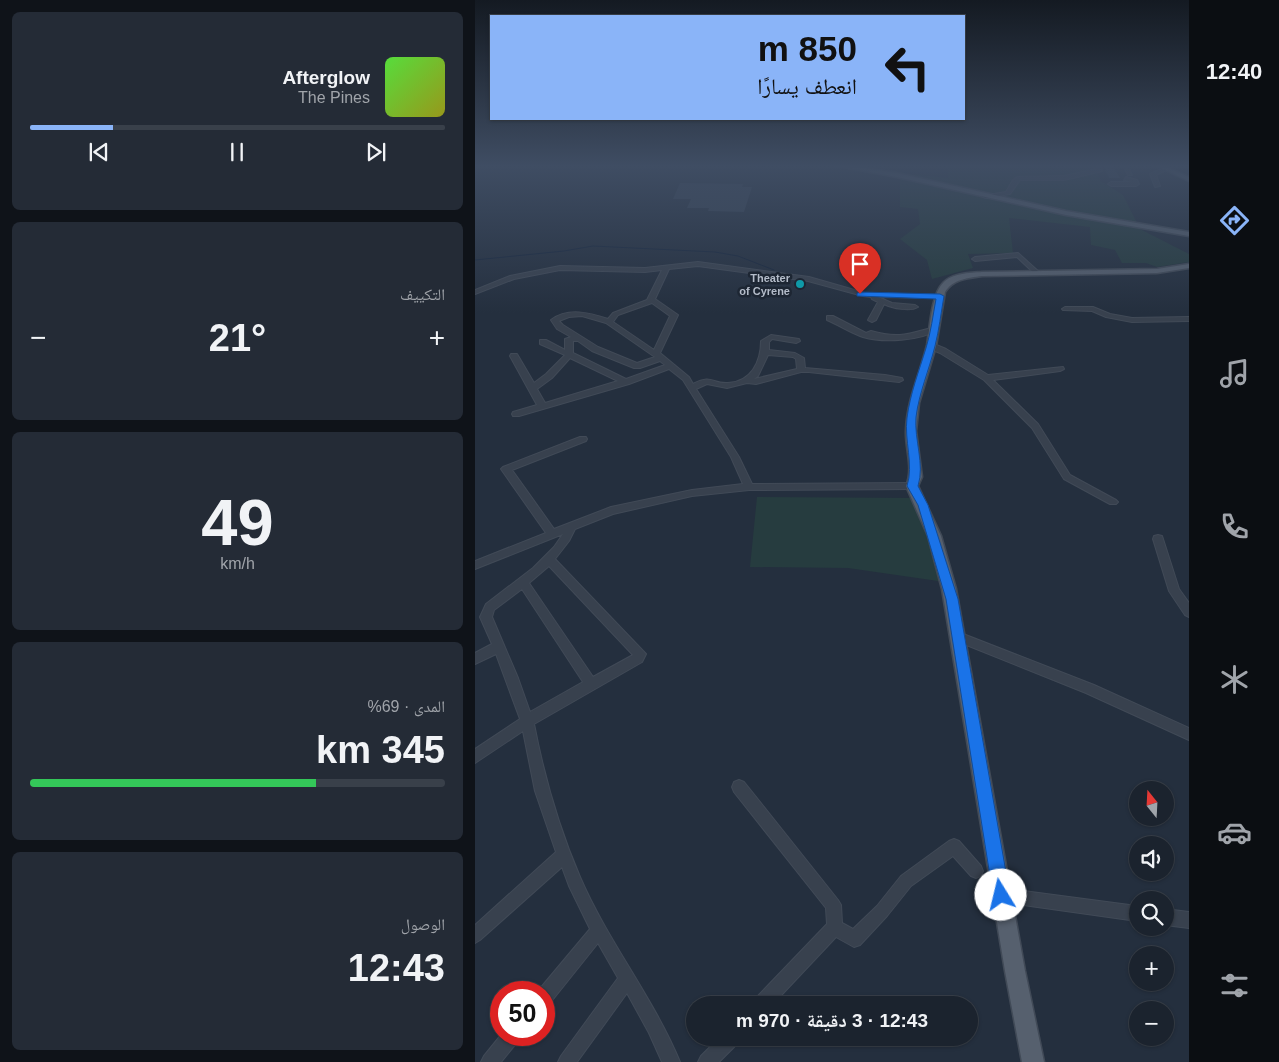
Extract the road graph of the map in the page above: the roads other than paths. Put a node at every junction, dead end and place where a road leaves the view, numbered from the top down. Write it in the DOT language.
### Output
graph roads {
  1 [pos="1078,215"];
  2 [pos="1189,234"];
  3 [pos="975,259"];
  4 [pos="1189,266"];
  5 [pos="667,267"];
  6 [pos="1037,273"];
  7 [pos="475,292"];
  8 [pos="869,295"];
  9 [pos="940,296"];
  10 [pos="652,300"];
  11 [pos="882,301"];
  12 [pos="915,306"];
  13 [pos="1065,309"];
  14 [pos="830,318"];
  15 [pos="1189,319"];
  16 [pos="872,320"];
  17 [pos="609,322"];
  18 [pos="935,329"];
  19 [pos="578,339"];
  20 [pos="796,341"];
  21 [pos="543,342"];
  22 [pos="931,346"];
  23 [pos="765,352"];
  24 [pos="569,355"];
  25 [pos="514,356"];
  26 [pos="658,356"];
  27 [pos="671,366"];
  28 [pos="1060,369"];
  29 [pos="801,370"];
  30 [pos="987,378"];
  31 [pos="899,380"];
  32 [pos="746,381"];
  33 [pos="626,382"];
  34 [pos="533,388"];
  35 [pos="692,388"];
  36 [pos="542,406"];
  37 [pos="516,414"];
  38 [pos="583,439"];
  39 [pos="912,486"];
  40 [pos="749,487"];
  41 [pos="1113,502"];
  42 [pos="572,526"];
  43 [pos="552,534"];
  44 [pos="1158,539"];
  45 [pos="549,559"];
  46 [pos="475,564"];
  47 [pos="522,581"];
  48 [pos="1189,612"];
  49 [pos="958,637"];
  50 [pos="498,647"];
  51 [pos="475,659"];
  52 [pos="591,684"];
  53 [pos="527,721"];
  54 [pos="1189,734"];
  55 [pos="475,757"];
  56 [pos="739,787"];
  57 [pos="564,855"];
  58 [pos="976,871"];
  59 [pos="1001,895"];
  60 [pos="1129,913"];
  61 [pos="1174,918"];
  62 [pos="1189,920"];
  63 [pos="835,927"];
  64 [pos="599,930"];
  65 [pos="475,935"];
  66 [pos="627,979"];
  67 [pos="555,984"];
  68 [pos="770,996"];
  69 [pos="503,1046"];
  70 [pos="723,1046"];
  71 [pos="490,1062"];
  72 [pos="567,1062"];
  73 [pos="671,1062"];
  74 [pos="707,1062"];
  75 [pos="1033,1062"];
  1 -- 2 [label="main road"];
  3 -- 6 [label="street"];
  4 -- 6 [label="main road"];
  5 -- 7 [label="street"];
  5 -- 8 [label="street"];
  5 -- 10 [label="street"];
  6 -- 9 [label="main road"];
  8 -- 9 [label="street"];
  8 -- 11 [label="street"];
  9 -- 18 [label="main road"];
  10 -- 17 [label="street"];
  10 -- 26 [label="street"];
  11 -- 12 [label="street"];
  11 -- 16 [label="street"];
  13 -- 15 [label="street"];
  14 -- 18 [label="street"];
  17 -- 19 [label="street"];
  17 -- 26 [label="street"];
  18 -- 22 [label="main road"];
  19 -- 24 [label="street"];
  19 -- 26 [label="street"];
  20 -- 23 [label="street"];
  21 -- 24 [label="street"];
  22 -- 30 [label="street"];
  22 -- 39 [label="main road"];
  23 -- 29 [label="street"];
  23 -- 32 [label="street"];
  24 -- 33 [label="street"];
  24 -- 34 [label="street"];
  25 -- 34 [label="street"];
  26 -- 27 [label="street"];
  27 -- 33 [label="street"];
  27 -- 35 [label="street"];
  28 -- 30 [label="street"];
  29 -- 31 [label="street"];
  29 -- 32 [label="street"];
  30 -- 41 [label="street"];
  32 -- 35 [label="street"];
  33 -- 36 [label="street"];
  34 -- 36 [label="street"];
  35 -- 40 [label="street"];
  36 -- 37 [label="street"];
  38 -- 43 [label="street"];
  39 -- 40 [label="street"];
  39 -- 49 [label="main road"];
  40 -- 42 [label="street"];
  42 -- 43 [label="street"];
  42 -- 45 [label="street"];
  43 -- 46 [label="street"];
  44 -- 48 [label="street"];
  45 -- 47 [label="street"];
  45 -- 52 [label="street"];
  47 -- 50 [label="street"];
  47 -- 52 [label="street"];
  49 -- 54 [label="street"];
  49 -- 59 [label="main road"];
  50 -- 51 [label="street"];
  50 -- 53 [label="street"];
  52 -- 53 [label="street"];
  53 -- 55 [label="street"];
  53 -- 57 [label="street"];
  56 -- 63 [label="street"];
  57 -- 64 [label="street"];
  57 -- 65 [label="street"];
  58 -- 63 [label="street"];
  59 -- 60 [label="street"];
  59 -- 75 [label="main road"];
  61 -- 62 [label="street"];
  63 -- 68 [label="street"];
  64 -- 66 [label="street"];
  64 -- 67 [label="street"];
  66 -- 72 [label="street"];
  66 -- 73 [label="street"];
  69 -- 71 [label="street"];
  70 -- 74 [label="street"];
}
